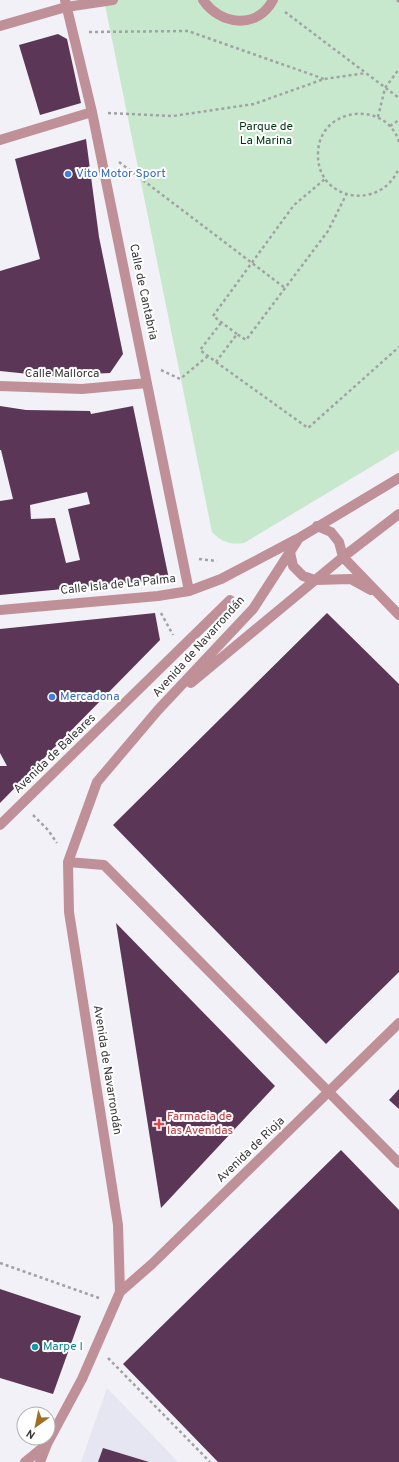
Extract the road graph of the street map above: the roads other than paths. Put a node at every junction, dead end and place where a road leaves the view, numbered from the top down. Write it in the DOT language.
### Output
graph roads {
  1 [pos="113,0"];
  2 [pos="203,0"];
  3 [pos="272,1"];
  4 [pos="66,3"];
  5 [pos="0,26"];
  6 [pos="92,112"];
  7 [pos="0,140"];
  8 [pos="147,383"];
  9 [pos="0,386"];
  10 [pos="399,478"];
  11 [pos="399,514"];
  12 [pos="317,526"];
  13 [pos="298,538"];
  14 [pos="290,552"];
  15 [pos="343,557"];
  16 [pos="315,580"];
  17 [pos="189,591"];
  18 [pos="380,595"];
  19 [pos="230,600"];
  20 [pos="0,610"];
  21 [pos="399,615"];
  22 [pos="158,710"];
  23 [pos="0,825"];
  24 [pos="68,862"];
  25 [pos="399,1023"];
  26 [pos="329,1092"];
  27 [pos="399,1163"];
  28 [pos="120,1292"];
  29 [pos="56,1427"];
  30 [pos="45,1446"];
  31 [pos="46,1446"];
  32 [pos="25,1462"];
  33 [pos="40,1462"];
  1 -- 4 [label="street"];
  2 -- 3 [label="street"];
  4 -- 5 [label="street"];
  4 -- 6 [label="street, Calle de Cantabria"];
  6 -- 7 [label="street"];
  6 -- 8 [label="street, Calle de Cantabria"];
  8 -- 9 [label="street, Calle Mallorca"];
  8 -- 17 [label="street, Calle de Cantabria"];
  10 -- 12 [label="street, Avenida de Navarrondán"];
  11 -- 15 [label="street, Avenida de Navarrondán"];
  12 -- 13 [label="street, Avenida de Navarrondán"];
  12 -- 15 [label="street"];
  13 -- 14 [label="street, Avenida de Navarrondán"];
  13 -- 17 [label="street, Calle Isla de La Palma"];
  14 -- 16 [label="street"];
  14 -- 22 [label="street, Avenida de Navarrondán"];
  15 -- 16 [label="street, Avenida de Navarrondán"];
  15 -- 18 [label="street"];
  16 -- 18 [label="street"];
  16 -- 22 [label="street, Avenida de Navarrondán"];
  17 -- 20 [label="street, Calle Isla de La Palma"];
  18 -- 21 [label="street"];
  19 -- 23 [label="street, Avenida de Baleares"];
  22 -- 24 [label="street, Avenida de Navarrondán"];
  24 -- 26 [label="street"];
  24 -- 28 [label="street, Avenida de Navarrondán"];
  25 -- 26 [label="street, Avenida de Rioja"];
  26 -- 27 [label="street"];
  26 -- 28 [label="street, Avenida de Rioja"];
  28 -- 29 [label="street, Avenida de Navarrondán"];
  30 -- 32 [label="street"];
  31 -- 33 [label="street, Avenida de Navarrondán"];
}
